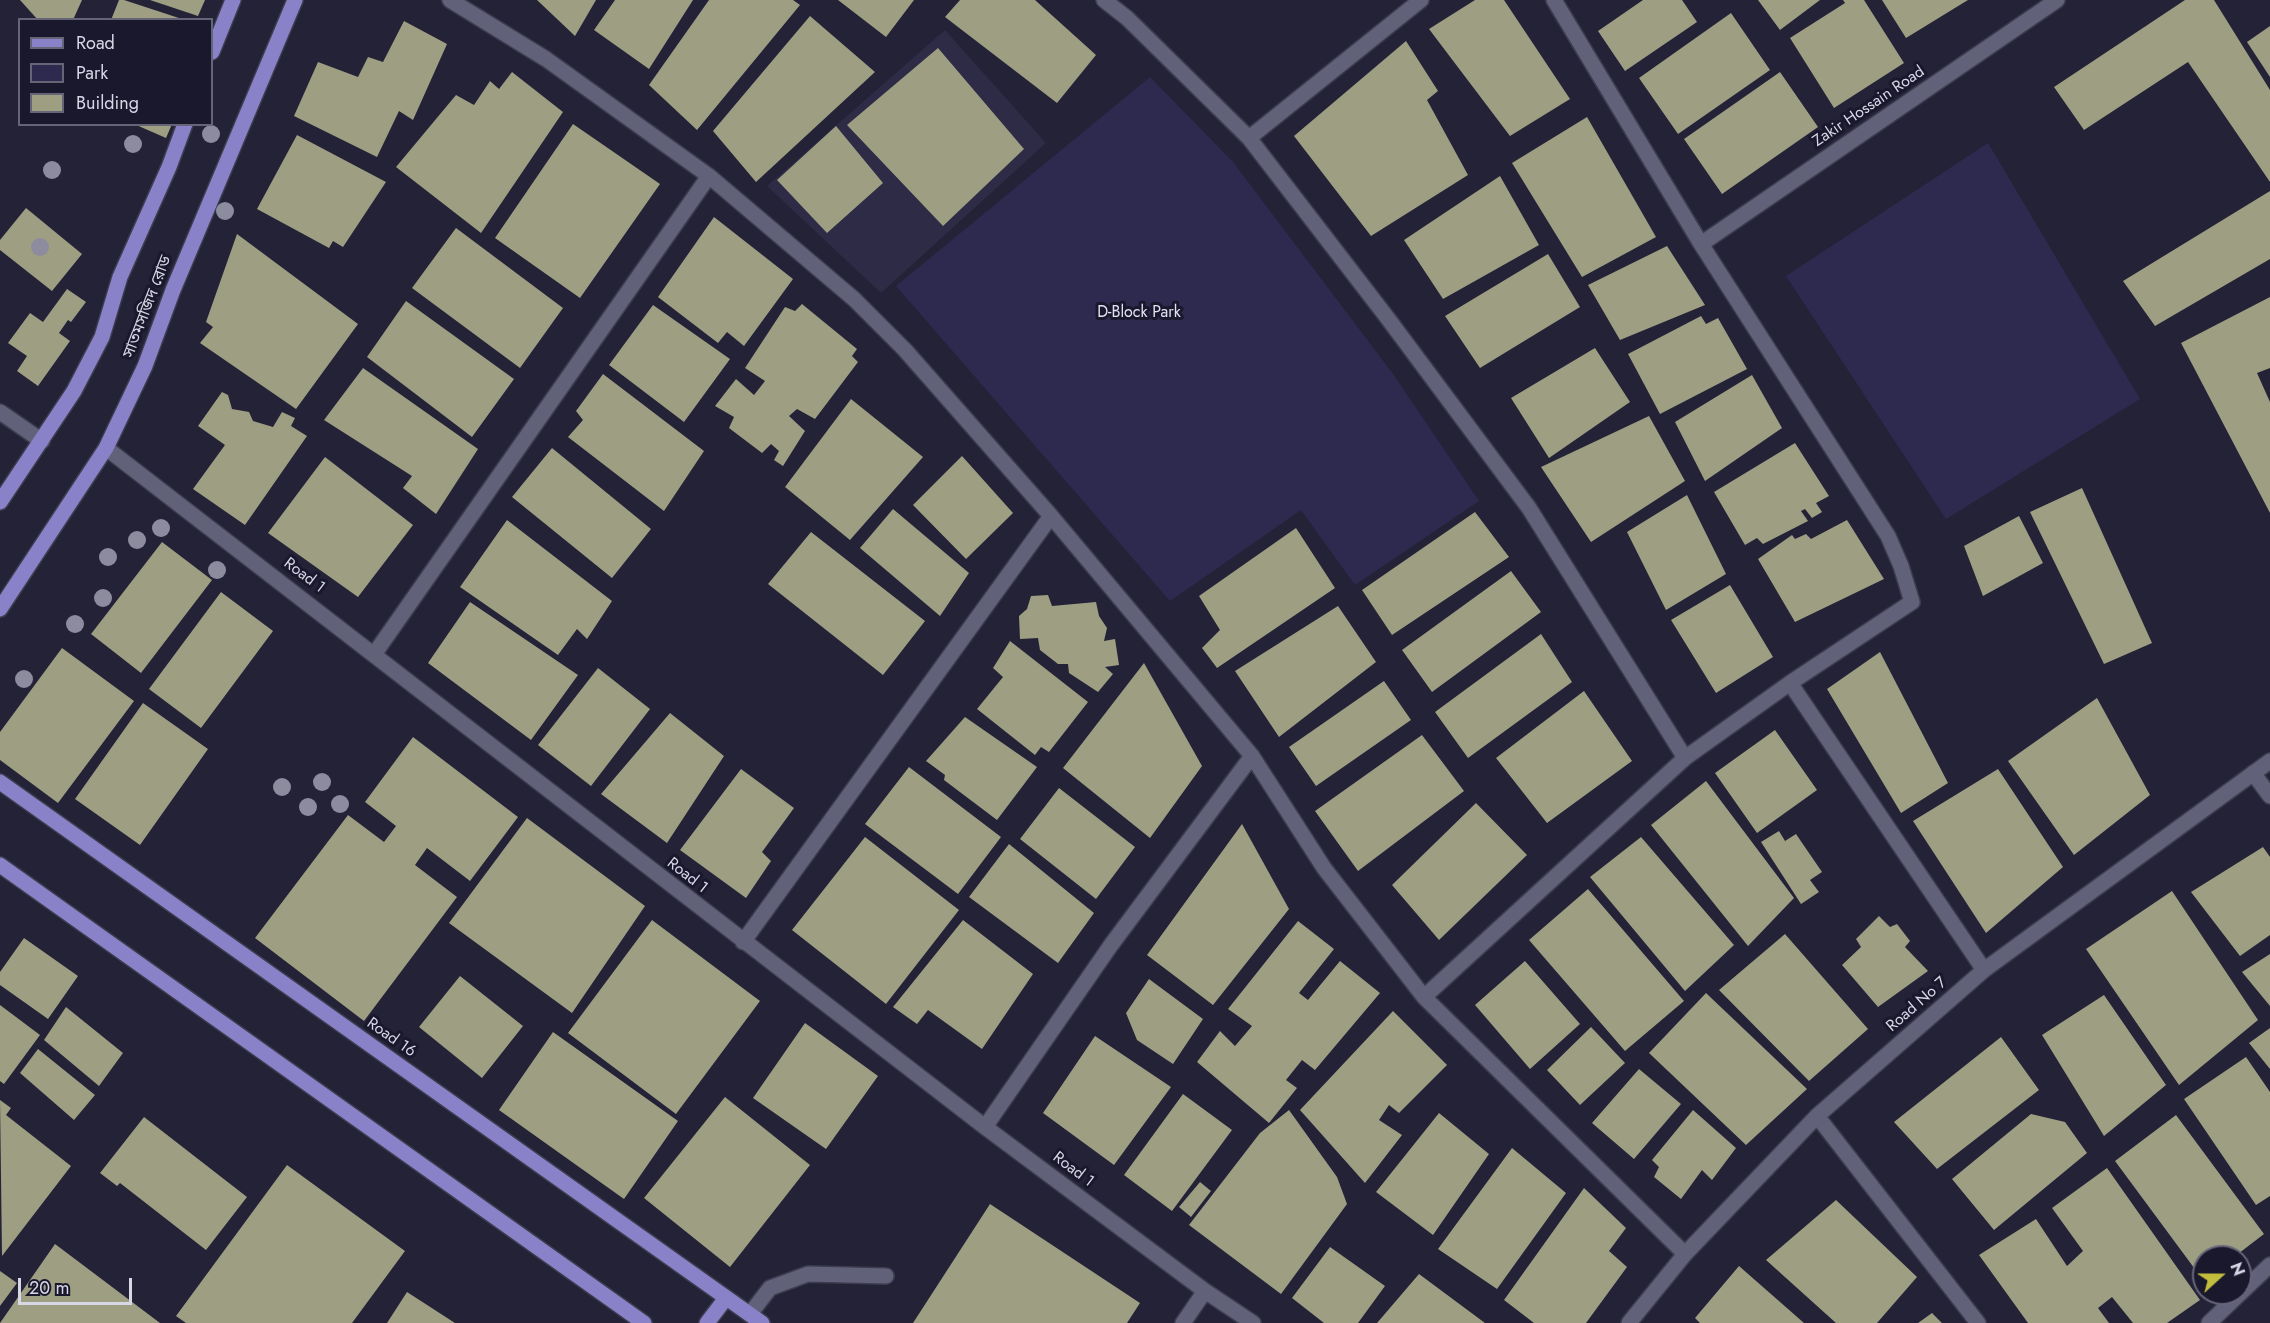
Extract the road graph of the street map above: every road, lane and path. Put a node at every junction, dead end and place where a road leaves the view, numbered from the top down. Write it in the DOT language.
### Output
graph roads {
  1 [pos="233,0"];
  2 [pos="295,0"];
  3 [pos="450,0"];
  4 [pos="1104,0"];
  5 [pos="1421,0"];
  6 [pos="1554,0"];
  7 [pos="2057,0"];
  8 [pos="213,50"];
  9 [pos="184,126"];
  10 [pos="1249,138"];
  11 [pos="709,176"];
  12 [pos="1701,244"];
  13 [pos="0,412"];
  14 [pos="42,441"];
  15 [pos="106,448"];
  16 [pos="0,502"];
  17 [pos="1051,516"];
  18 [pos="0,609"];
  19 [pos="375,653"];
  20 [pos="1790,683"];
  21 [pos="1252,756"];
  22 [pos="1685,758"];
  23 [pos="2270,761"];
  24 [pos="2253,773"];
  25 [pos="0,782"];
  26 [pos="2270,796"];
  27 [pos="0,865"];
  28 [pos="743,942"];
  29 [pos="1984,970"];
  30 [pos="1424,997"];
  31 [pos="1817,1116"];
  32 [pos="985,1127"];
  33 [pos="1685,1254"];
  34 [pos="2270,1265"];
  35 [pos="886,1276"];
  36 [pos="1205,1291"];
  37 [pos="726,1298"];
  38 [pos="756,1319"];
  39 [pos="644,1323"];
  40 [pos="707,1323"];
  41 [pos="1183,1323"];
  42 [pos="1253,1323"];
  43 [pos="1629,1323"];
  44 [pos="1978,1323"];
  45 [pos="2209,1323"];
  1 -- 8 [label="main road"];
  2 -- 15 [label="main road, সাতমসজিদ রোড"];
  3 -- 11 [label="street"];
  4 -- 10 [label="street"];
  5 -- 10 [label="street"];
  6 -- 12 [label="street"];
  7 -- 12 [label="street, Zakir Hossain Road"];
  9 -- 14 [label="main road, সাতমসজিদ রোড"];
  10 -- 22 [label="street"];
  11 -- 17 [label="street"];
  11 -- 19 [label="street"];
  12 -- 20 [label="street"];
  13 -- 14 [label="street"];
  14 -- 16 [label="main road, সাতমসজিদ রোড"];
  15 -- 18 [label="main road, সাতমসজিদ রোড"];
  15 -- 19 [label="street, Road 1"];
  17 -- 21 [label="street"];
  17 -- 28 [label="street"];
  19 -- 28 [label="street, Road 1"];
  20 -- 22 [label="street"];
  20 -- 29 [label="street"];
  21 -- 30 [label="street"];
  21 -- 32 [label="street"];
  22 -- 30 [label="street"];
  23 -- 24 [label="street, Road No 7"];
  24 -- 26 [label="street"];
  24 -- 29 [label="street, Road No 7"];
  25 -- 37 [label="main road, Road 16"];
  27 -- 39 [label="main road"];
  28 -- 32 [label="street, Road 1"];
  29 -- 31 [label="street, Road No 7"];
  30 -- 33 [label="street"];
  31 -- 33 [label="street, Road No 7"];
  31 -- 44 [label="street"];
  32 -- 36 [label="street, Road 1"];
  33 -- 43 [label="street, Road No 7"];
  34 -- 45 [label="street"];
  35 -- 38 [label="street"];
  36 -- 41 [label="street"];
  36 -- 42 [label="street, Road 1"];
  37 -- 38 [label="main road, Road 16"];
  37 -- 40 [label="main road"];
}
